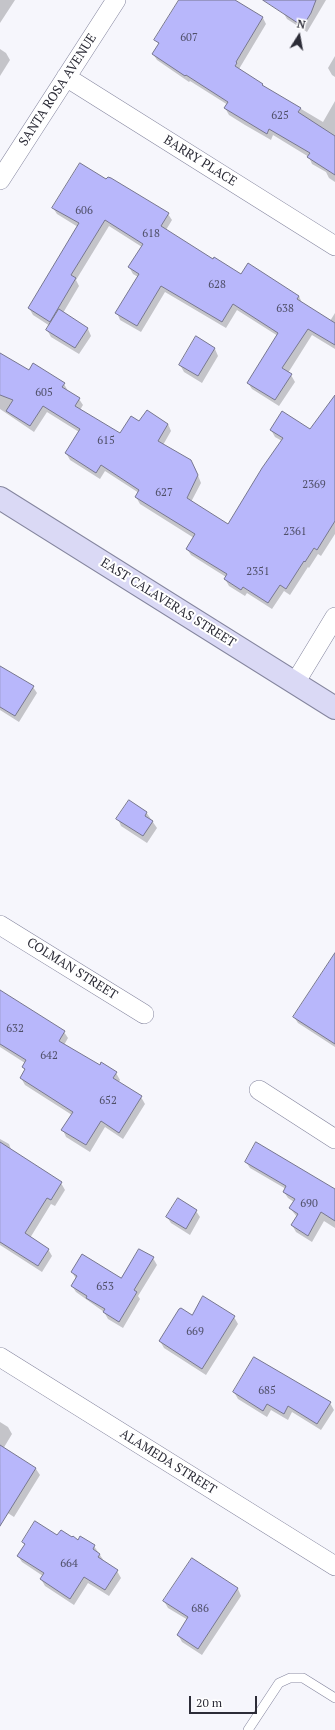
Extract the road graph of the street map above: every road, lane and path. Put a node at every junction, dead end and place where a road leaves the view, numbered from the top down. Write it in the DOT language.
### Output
graph roads {
  1 [pos="116,0"];
  2 [pos="66,77"];
  3 [pos="0,180"];
  4 [pos="335,246"];
  5 [pos="0,498"];
  6 [pos="335,617"];
  7 [pos="294,683"];
  8 [pos="335,708"];
  9 [pos="0,925"];
  10 [pos="144,1014"];
  11 [pos="260,1090"];
  12 [pos="335,1139"];
  13 [pos="0,1357"];
  14 [pos="335,1566"];
  15 [pos="335,1698"];
  16 [pos="248,1730"];
  1 -- 2 [label="street, SANTA ROSA AVENUE"];
  2 -- 3 [label="street, SANTA ROSA AVENUE"];
  2 -- 4 [label="street, BARRY PLACE"];
  5 -- 7 [label="street, EAST CALAVERAS STREET"];
  6 -- 7 [label="street"];
  7 -- 8 [label="street, EAST CALAVERAS STREET"];
  9 -- 10 [label="street, COLMAN STREET"];
  11 -- 12 [label="street"];
  13 -- 14 [label="street, ALAMEDA STREET"];
  15 -- 16 [label="lane"];
}
